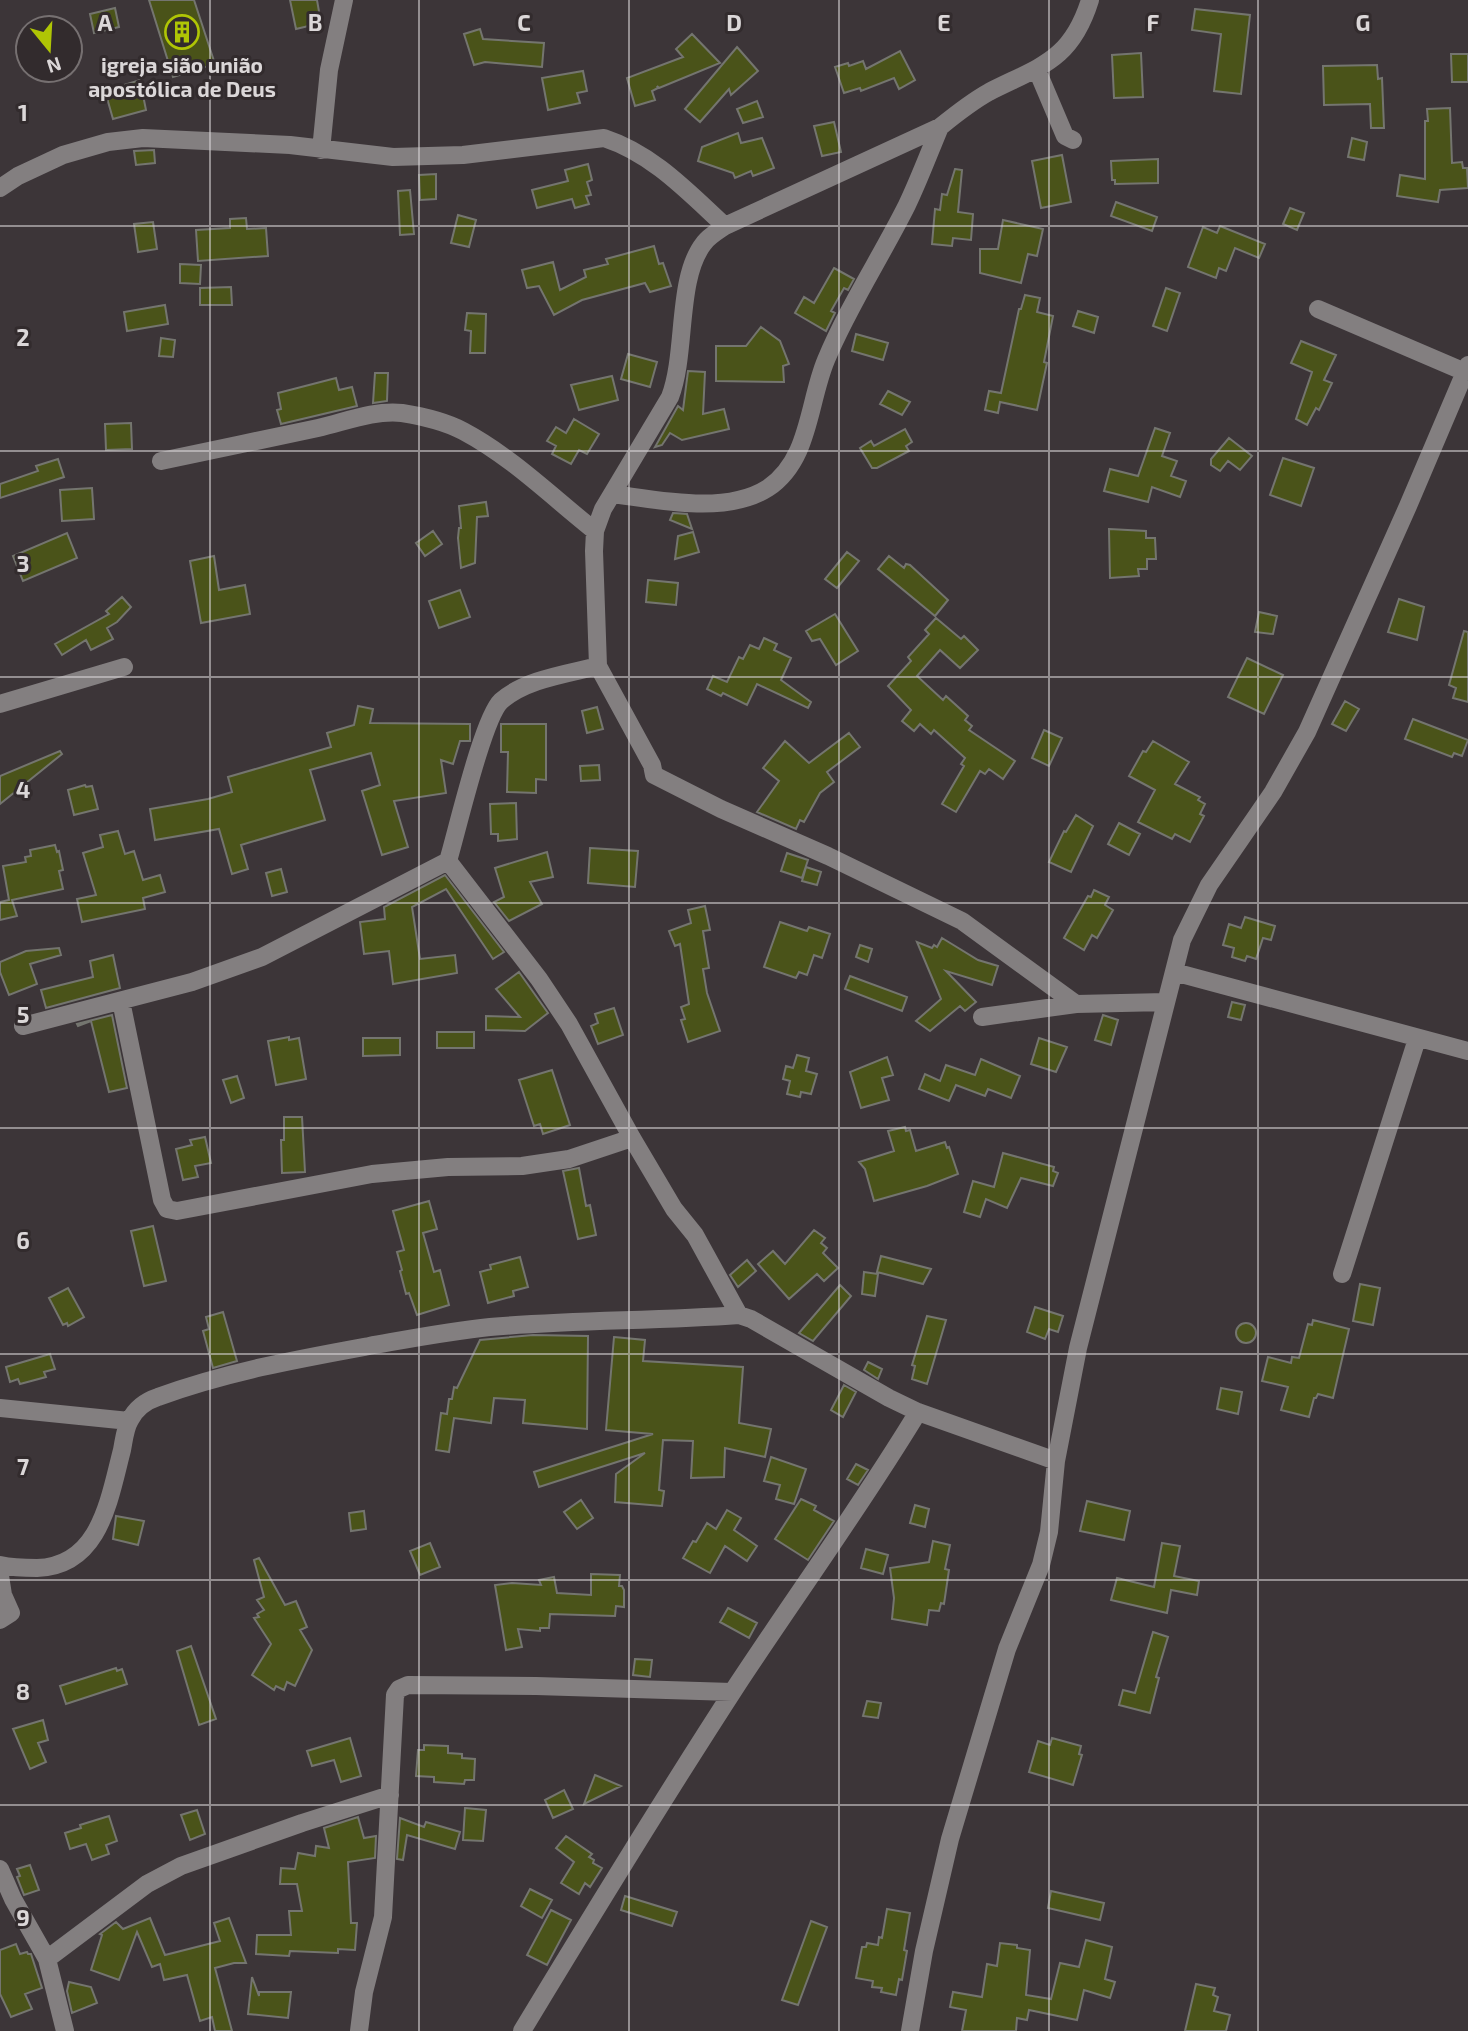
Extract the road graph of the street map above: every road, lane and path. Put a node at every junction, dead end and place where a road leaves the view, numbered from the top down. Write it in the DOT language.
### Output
graph roads {
  1 [pos="344,0"];
  2 [pos="1090,0"];
  3 [pos="1037,70"];
  4 [pos="940,127"];
  5 [pos="1073,140"];
  6 [pos="321,149"];
  7 [pos="0,188"];
  8 [pos="725,226"];
  9 [pos="1318,309"];
  10 [pos="1466,368"];
  11 [pos="161,461"];
  12 [pos="612,494"];
  13 [pos="595,531"];
  14 [pos="598,666"];
  15 [pos="124,667"];
  16 [pos="0,704"];
  17 [pos="448,861"];
  18 [pos="1174,972"];
  19 [pos="121,1001"];
  20 [pos="1166,1002"];
  21 [pos="1076,1004"];
  22 [pos="982,1017"];
  23 [pos="23,1026"];
  24 [pos="1417,1038"];
  25 [pos="1468,1051"];
  26 [pos="632,1138"];
  27 [pos="1342,1274"];
  28 [pos="739,1315"];
  29 [pos="0,1408"];
  30 [pos="918,1412"];
  31 [pos="129,1421"];
  32 [pos="1056,1461"];
  33 [pos="0,1565"];
  34 [pos="0,1576"];
  35 [pos="0,1620"];
  36 [pos="732,1692"];
  37 [pos="390,1795"];
  38 [pos="0,1869"];
  39 [pos="47,1959"];
  40 [pos="64,2031"];
  41 [pos="359,2031"];
  42 [pos="522,2031"];
  43 [pos="910,2031"];
  1 -- 6 [label="street"];
  2 -- 3 [label="street"];
  3 -- 4 [label="street"];
  3 -- 5 [label="street"];
  4 -- 8 [label="street"];
  4 -- 12 [label="street"];
  6 -- 7 [label="street"];
  6 -- 8 [label="street"];
  8 -- 12 [label="street"];
  9 -- 10 [label="street"];
  10 -- 18 [label="street"];
  11 -- 13 [label="street"];
  12 -- 13 [label="street"];
  13 -- 14 [label="street"];
  14 -- 17 [label="street"];
  14 -- 21 [label="street"];
  15 -- 16 [label="street"];
  17 -- 19 [label="street"];
  17 -- 26 [label="street"];
  18 -- 20 [label="street"];
  18 -- 24 [label="street"];
  19 -- 23 [label="street"];
  19 -- 26 [label="street"];
  20 -- 21 [label="street"];
  20 -- 32 [label="street"];
  21 -- 22 [label="street"];
  24 -- 25 [label="street"];
  24 -- 27 [label="street"];
  26 -- 28 [label="street"];
  28 -- 30 [label="street"];
  28 -- 31 [label="street"];
  29 -- 31 [label="street"];
  30 -- 32 [label="street"];
  30 -- 36 [label="street"];
  31 -- 33 [label="street"];
  32 -- 43 [label="street"];
  34 -- 35 [label="street"];
  36 -- 37 [label="street"];
  36 -- 42 [label="street"];
  37 -- 39 [label="street"];
  37 -- 41 [label="street"];
  38 -- 39 [label="street"];
  39 -- 40 [label="street"];
}
